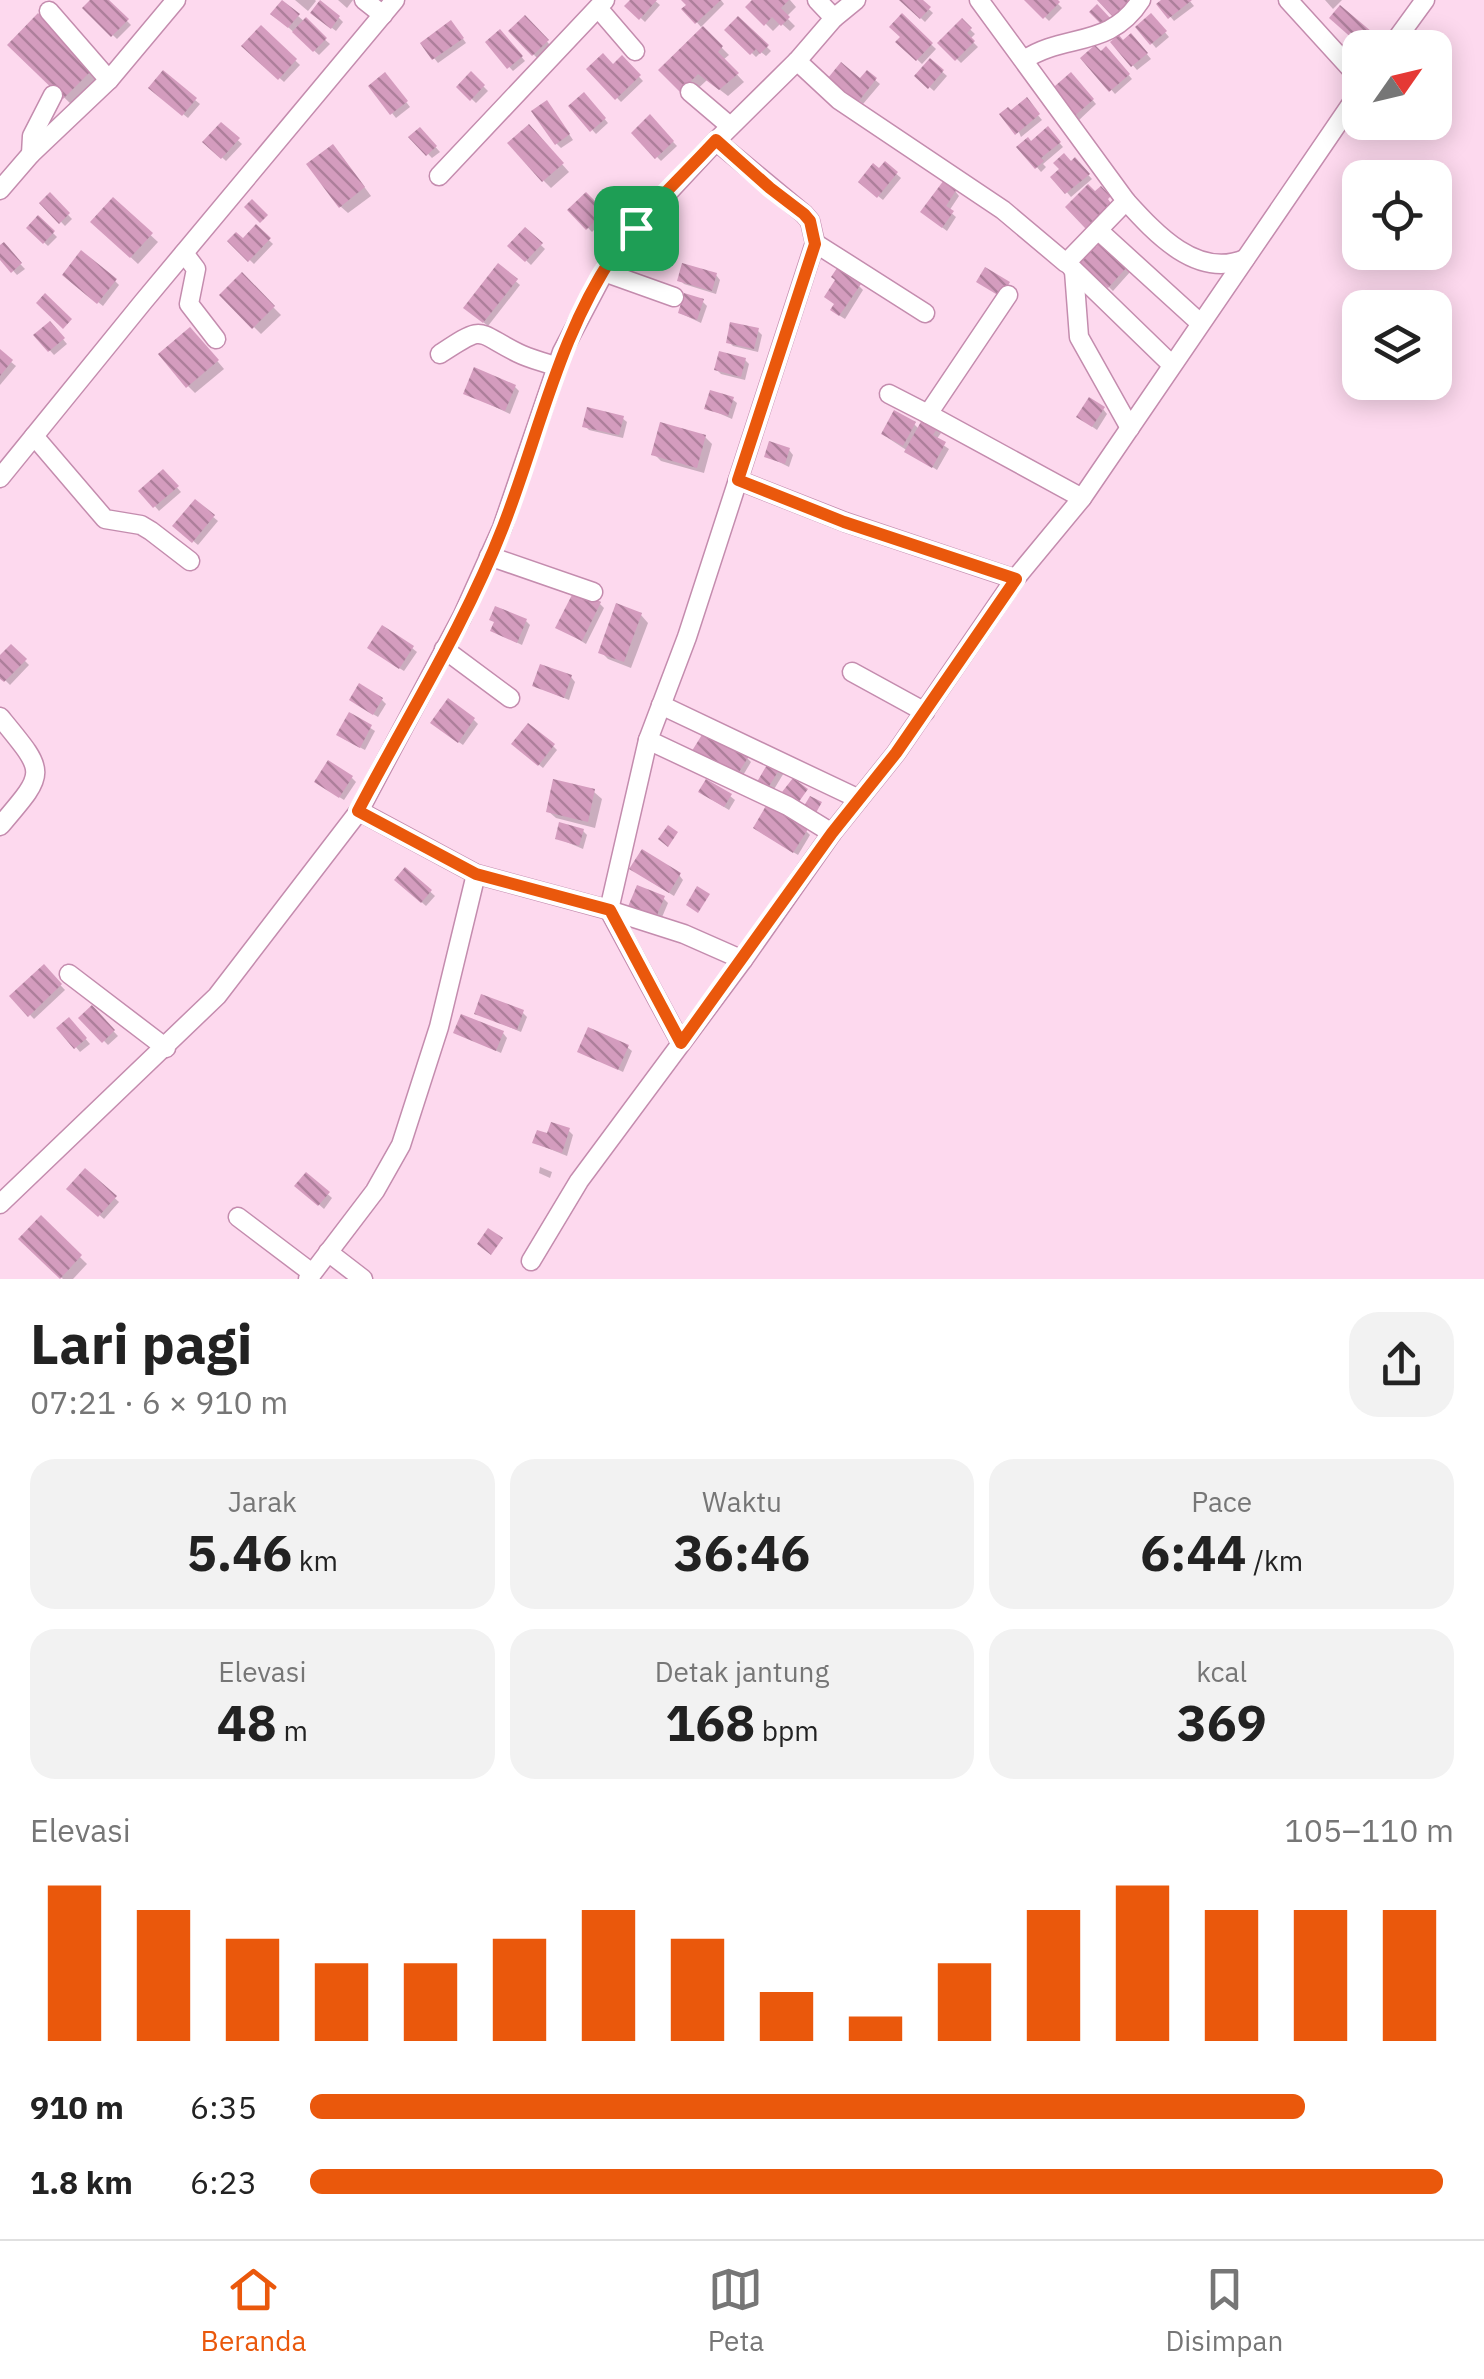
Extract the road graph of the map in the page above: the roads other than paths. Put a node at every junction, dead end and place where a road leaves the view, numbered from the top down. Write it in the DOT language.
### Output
graph roads {
  1 [pos="176,0"];
  2 [pos="364,0"];
  3 [pos="396,0"];
  4 [pos="816,0"];
  5 [pos="856,0"];
  6 [pos="979,0"];
  7 [pos="1141,0"];
  8 [pos="1288,0"];
  9 [pos="1425,0"];
  10 [pos="602,4"];
  11 [pos="50,11"];
  12 [pos="383,15"];
  13 [pos="834,18"];
  14 [pos="1403,30"];
  15 [pos="635,50"];
  16 [pos="1342,59"];
  17 [pos="1024,60"];
  18 [pos="796,61"];
  19 [pos="109,80"];
  20 [pos="690,92"];
  21 [pos="52,95"];
  22 [pos="1342,117"];
  23 [pos="730,126"];
  24 [pos="716,140"];
  25 [pos="31,154"];
  26 [pos="439,176"];
  27 [pos="0,190"];
  28 [pos="1126,201"];
  29 [pos="1100,230"];
  30 [pos="815,244"];
  31 [pos="184,253"];
  32 [pos="1245,259"];
  33 [pos="1070,267"];
  34 [pos="604,272"];
  35 [pos="1008,295"];
  36 [pos="674,297"];
  37 [pos="926,313"];
  38 [pos="1199,322"];
  39 [pos="216,339"];
  40 [pos="440,354"];
  41 [pos="1171,364"];
  42 [pos="556,367"];
  43 [pos="889,394"];
  44 [pos="928,414"];
  45 [pos="1130,428"];
  46 [pos="34,436"];
  47 [pos="0,478"];
  48 [pos="738,480"];
  49 [pos="1082,498"];
  50 [pos="489,556"];
  51 [pos="190,561"];
  52 [pos="1016,579"];
  53 [pos="593,592"];
  54 [pos="444,649"];
  55 [pos="852,672"];
  56 [pos="510,698"];
  57 [pos="661,705"];
  58 [pos="925,712"];
  59 [pos="0,718"];
  60 [pos="648,740"];
  61 [pos="859,800"];
  62 [pos="358,811"];
  63 [pos="0,826"];
  64 [pos="832,833"];
  65 [pos="476,874"];
  66 [pos="610,910"];
  67 [pos="743,960"];
  68 [pos="70,974"];
  69 [pos="681,1043"];
  70 [pos="166,1048"];
  71 [pos="0,1204"];
  72 [pos="238,1217"];
  73 [pos="328,1252"];
  74 [pos="531,1260"];
  75 [pos="310,1276"];
  76 [pos="363,1279"];
  1 -- 19 [label="street"];
  2 -- 12 [label="street"];
  3 -- 12 [label="street"];
  4 -- 13 [label="street"];
  5 -- 13 [label="street"];
  6 -- 17 [label="street"];
  7 -- 17 [label="street"];
  8 -- 16 [label="street"];
  9 -- 14 [label="street"];
  10 -- 15 [label="street"];
  10 -- 26 [label="street"];
  11 -- 19 [label="street"];
  12 -- 31 [label="street"];
  13 -- 18 [label="street"];
  17 -- 28 [label="street"];
  18 -- 23 [label="street"];
  18 -- 33 [label="street"];
  19 -- 25 [label="street"];
  20 -- 23 [label="street"];
  21 -- 25 [label="street"];
  22 -- 32 [label="street"];
  23 -- 24 [label="street"];
  24 -- 30 [label="street"];
  24 -- 34 [label="street"];
  25 -- 27 [label="street"];
  28 -- 29 [label="street"];
  28 -- 32 [label="street"];
  29 -- 33 [label="street"];
  29 -- 38 [label="street"];
  30 -- 37 [label="street"];
  30 -- 48 [label="street"];
  31 -- 39 [label="street"];
  31 -- 46 [label="street"];
  32 -- 38 [label="street"];
  33 -- 41 [label="street"];
  33 -- 45 [label="street"];
  34 -- 36 [label="street"];
  34 -- 42 [label="street"];
  35 -- 44 [label="street"];
  38 -- 41 [label="street"];
  40 -- 42 [label="street"];
  41 -- 45 [label="street"];
  42 -- 50 [label="street"];
  43 -- 44 [label="street"];
  44 -- 49 [label="street"];
  45 -- 49 [label="street"];
  46 -- 47 [label="street"];
  46 -- 51 [label="street"];
  48 -- 52 [label="street"];
  48 -- 57 [label="street"];
  49 -- 52 [label="street"];
  50 -- 53 [label="street"];
  50 -- 54 [label="street"];
  52 -- 58 [label="street"];
  54 -- 56 [label="street"];
  54 -- 62 [label="street"];
  55 -- 58 [label="street"];
  57 -- 60 [label="street"];
  57 -- 61 [label="street"];
  58 -- 61 [label="street"];
  59 -- 63 [label="street"];
  60 -- 64 [label="street"];
  60 -- 66 [label="street"];
  61 -- 64 [label="street"];
  62 -- 65 [label="street"];
  62 -- 70 [label="street"];
  64 -- 67 [label="street"];
  65 -- 66 [label="street"];
  65 -- 73 [label="street"];
  66 -- 67 [label="street"];
  66 -- 69 [label="street"];
  67 -- 69 [label="street"];
  68 -- 70 [label="street"];
  69 -- 74 [label="street"];
  70 -- 71 [label="street"];
  72 -- 75 [label="street"];
  73 -- 75 [label="street"];
  73 -- 76 [label="street"];
}
